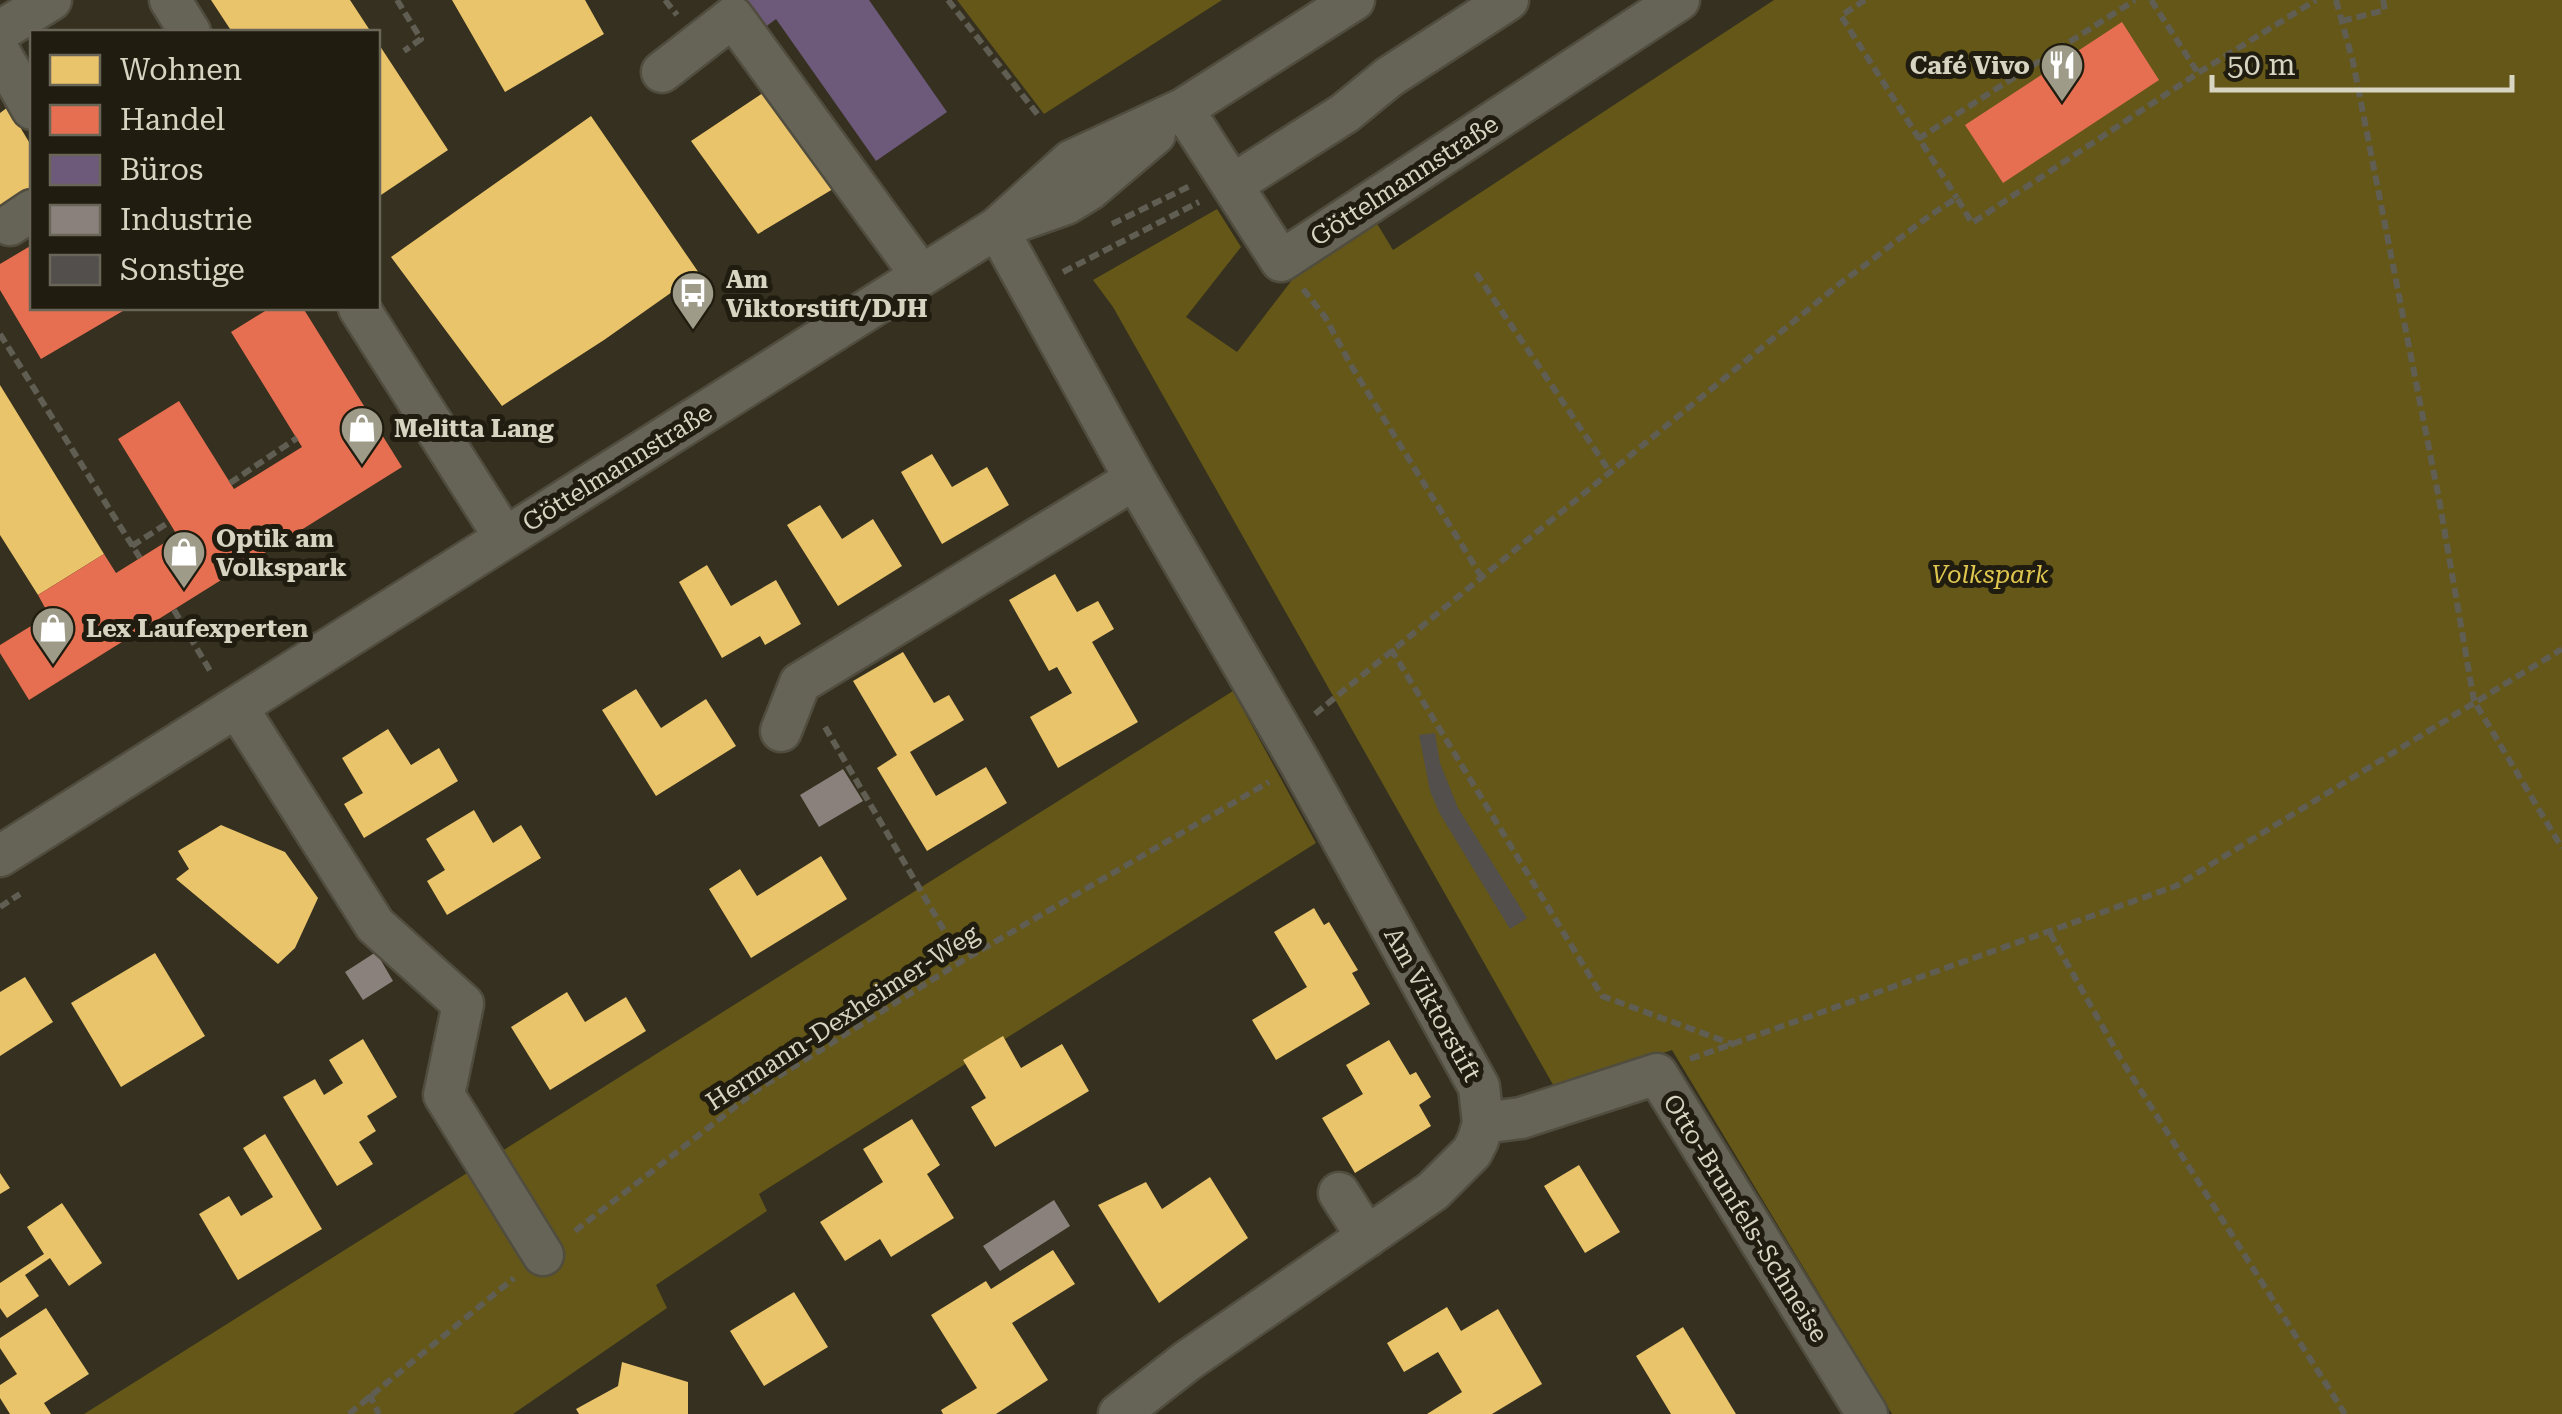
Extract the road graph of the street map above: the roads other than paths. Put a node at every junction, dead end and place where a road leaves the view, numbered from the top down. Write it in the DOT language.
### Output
graph roads {
  1 [pos="51,0"];
  2 [pos="170,0"];
  3 [pos="1354,0"];
  4 [pos="1508,0"];
  5 [pos="1679,0"];
  6 [pos="189,30"];
  7 [pos="0,32"];
  8 [pos="0,54"];
  9 [pos="662,72"];
  10 [pos="30,106"];
  11 [pos="1183,109"];
  12 [pos="1214,188"];
  13 [pos="997,228"];
  14 [pos="921,275"];
  15 [pos="360,310"];
  16 [pos="1136,479"];
  17 [pos="505,538"];
  18 [pos="237,707"];
  19 [pos="781,730"];
  20 [pos="0,856"];
  21 [pos="1483,1123"];
  22 [pos="1339,1192"];
  23 [pos="1367,1237"];
  24 [pos="543,1255"];
  25 [pos="1119,1414"];
  26 [pos="1866,1414"];
  1 -- 7 [label="street"];
  2 -- 6 [label="street"];
  3 -- 11 [label="street, Göttelmannstraße"];
  4 -- 12 [label="street"];
  5 -- 12 [label="street, Göttelmannstraße"];
  8 -- 10 [label="street"];
  9 -- 14 [label="street"];
  11 -- 12 [label="street"];
  11 -- 13 [label="street, Göttelmannstraße"];
  13 -- 14 [label="street, Göttelmannstraße"];
  13 -- 16 [label="street, Am Viktorstift"];
  14 -- 17 [label="street, Göttelmannstraße"];
  15 -- 17 [label="street"];
  16 -- 19 [label="street"];
  16 -- 21 [label="street, Am Viktorstift"];
  17 -- 18 [label="street, Göttelmannstraße"];
  18 -- 20 [label="street, Göttelmannstraße"];
  18 -- 24 [label="street"];
  21 -- 23 [label="street"];
  21 -- 26 [label="street, Otto-Brunfels-Schneise"];
  22 -- 23 [label="street"];
  23 -- 25 [label="street"];
}
